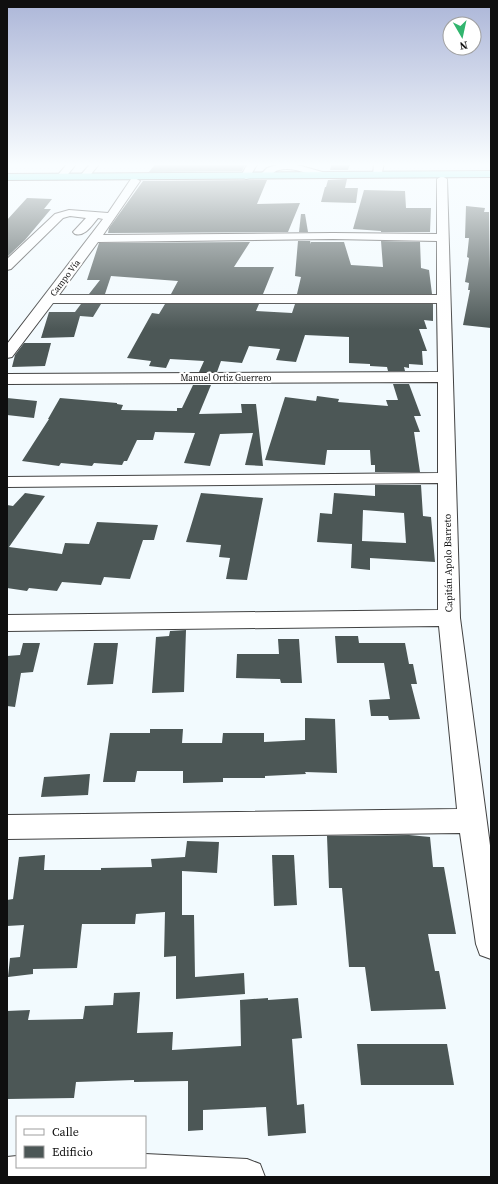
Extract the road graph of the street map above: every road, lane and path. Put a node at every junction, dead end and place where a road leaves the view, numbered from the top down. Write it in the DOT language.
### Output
graph roads {
  1 [pos="58,218"];
  2 [pos="92,218"];
  3 [pos="109,218"];
  4 [pos="443,218"];
  5 [pos="80,232"];
  6 [pos="442,238"];
  7 [pos="95,239"];
  8 [pos="7,266"];
  9 [pos="443,299"];
  10 [pos="49,300"];
  11 [pos="7,354"];
  12 [pos="445,377"];
  13 [pos="7,379"];
  14 [pos="447,478"];
  15 [pos="7,482"];
  16 [pos="450,618"];
  17 [pos="7,623"];
  18 [pos="472,822"];
  19 [pos="7,827"];
  20 [pos="491,944"];
  21 [pos="117,1174"];
  22 [pos="7,1175"];
  23 [pos="247,1177"];
  1 -- 8 [label="street"];
  2 -- 5 [label="street"];
  3 -- 7 [label="street, Campo Vía"];
  4 -- 6 [label="street, Capitán Apolo Barreto"];
  6 -- 7 [label="street"];
  6 -- 9 [label="street, Capitán Apolo Barreto"];
  7 -- 10 [label="street, Campo Vía"];
  9 -- 10 [label="street"];
  9 -- 12 [label="street, Capitán Apolo Barreto"];
  10 -- 11 [label="street, Campo Vía"];
  12 -- 13 [label="street, Manuel Ortiz Guerrero"];
  12 -- 14 [label="street, Capitán Apolo Barreto"];
  14 -- 15 [label="street"];
  14 -- 16 [label="street, Capitán Apolo Barreto"];
  16 -- 17 [label="street"];
  16 -- 18 [label="street, Capitán Apolo Barreto"];
  18 -- 19 [label="street"];
  18 -- 20 [label="street, Capitán Apolo Barreto"];
  21 -- 22 [label="street"];
  21 -- 23 [label="street"];
}
